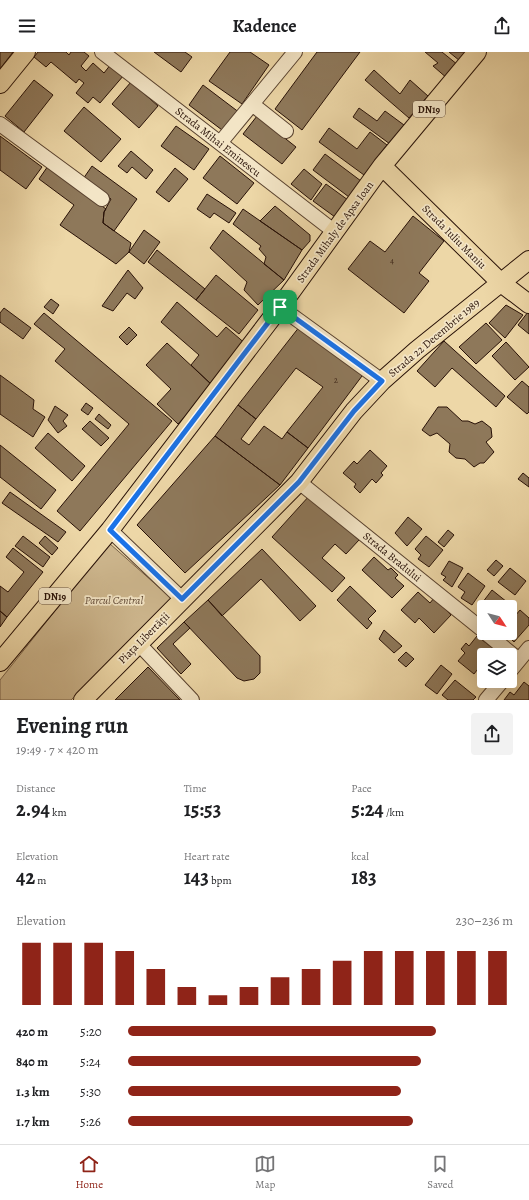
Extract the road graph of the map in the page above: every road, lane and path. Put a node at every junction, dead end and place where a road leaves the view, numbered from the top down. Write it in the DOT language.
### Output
graph roads {
  1 [pos="26,52"];
  2 [pos="102,52"];
  3 [pos="477,52"];
  4 [pos="289,54"];
  5 [pos="0,84"];
  6 [pos="252,104"];
  7 [pos="0,124"];
  8 [pos="286,131"];
  9 [pos="220,144"];
  10 [pos="382,166"];
  11 [pos="102,199"];
  12 [pos="334,232"];
  13 [pos="529,260"];
  14 [pos="500,282"];
  15 [pos="529,304"];
  16 [pos="280,307"];
  17 [pos="382,381"];
  18 [pos="299,482"];
  19 [pos="110,530"];
  20 [pos="182,599"];
  21 [pos="477,626"];
  22 [pos="495,640"];
  23 [pos="139,644"];
  24 [pos="529,648"];
  25 [pos="519,660"];
  26 [pos="0,662"];
  27 [pos="517,662"];
  28 [pos="496,688"];
  29 [pos="83,700"];
  30 [pos="192,700"];
  31 [pos="486,700"];
  1 -- 5 [label="main road"];
  2 -- 9 [label="street, Strada Mihai Eminescu"];
  3 -- 10 [label="main road, Strada Mihaly de Apsa Ioan / DN19"];
  4 -- 6 [label="street"];
  6 -- 8 [label="street"];
  6 -- 9 [label="street"];
  7 -- 11 [label="street"];
  9 -- 12 [label="street, Strada Mihai Eminescu"];
  10 -- 12 [label="main road, Strada Mihaly de Apsa Ioan / DN19"];
  10 -- 14 [label="main road, Strada Iuliu Maniu"];
  12 -- 16 [label="main road, Strada Mihaly de Apsa Ioan / DN19"];
  13 -- 14 [label="main road, Strada 22 Decembrie 1989"];
  14 -- 15 [label="main road, Strada Iuliu Maniu"];
  14 -- 17 [label="main road, Strada 22 Decembrie 1989"];
  16 -- 17 [label="street"];
  16 -- 19 [label="main road, Strada Mihaly de Apsa Ioan / DN19"];
  17 -- 18 [label="main road, Strada 22 Decembrie 1989"];
  18 -- 20 [label="main road, Strada 22 Decembrie 1989"];
  18 -- 21 [label="street, Strada Bradului"];
  19 -- 20 [label="street"];
  19 -- 26 [label="main road, DN19"];
  20 -- 23 [label="main road, Piața Libertății"];
  22 -- 25 [label="street, Strada Bradului"];
  23 -- 29 [label="main road, Piața Libertății"];
  23 -- 30 [label="street"];
  24 -- 25 [label="street"];
  25 -- 27 [label="street"];
  28 -- 31 [label="street"];
}
